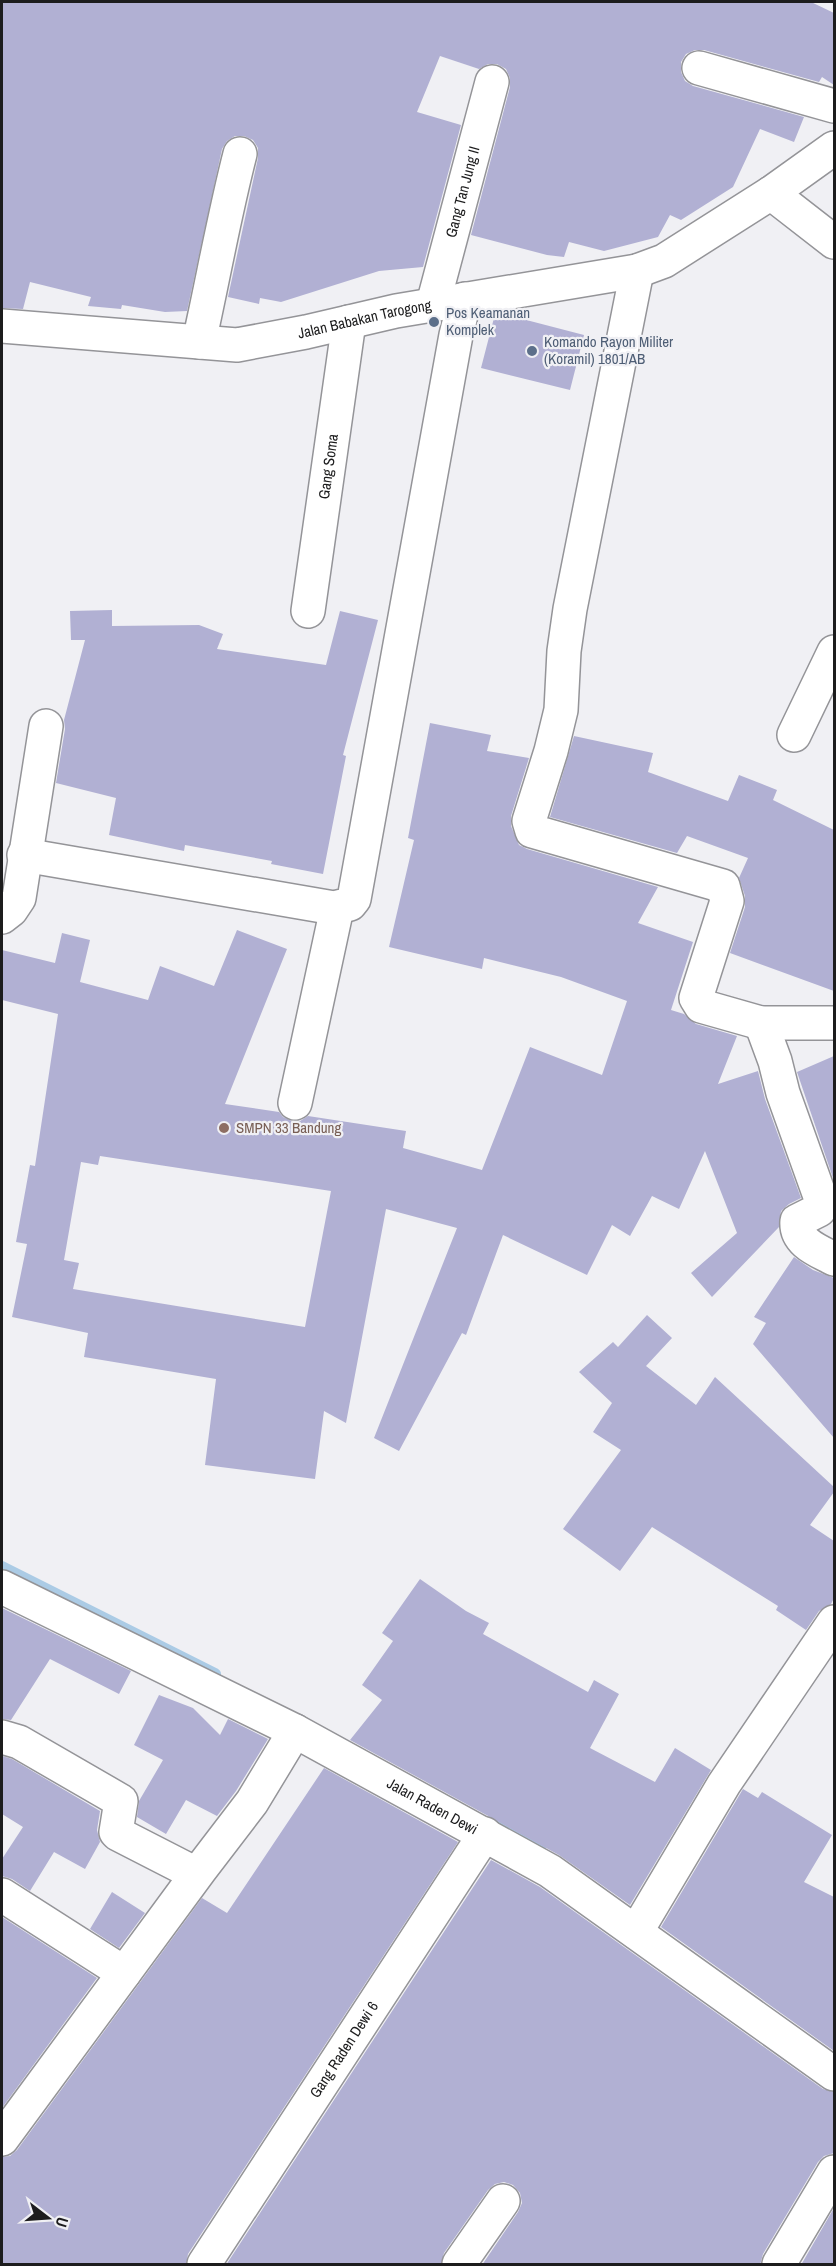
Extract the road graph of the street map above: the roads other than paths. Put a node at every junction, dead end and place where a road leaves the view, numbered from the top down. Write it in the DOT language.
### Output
graph roads {
  1 [pos="699,68"];
  2 [pos="492,82"];
  3 [pos="834,106"];
  4 [pos="834,148"];
  5 [pos="240,154"];
  6 [pos="771,193"];
  7 [pos="834,242"];
  8 [pos="637,272"];
  9 [pos="449,301"];
  10 [pos="350,322"];
  11 [pos="2,326"];
  12 [pos="199,342"];
  13 [pos="308,611"];
  14 [pos="834,652"];
  15 [pos="46,726"];
  16 [pos="794,735"];
  17 [pos="24,855"];
  18 [pos="337,908"];
  19 [pos="2,916"];
  20 [pos="761,1023"];
  21 [pos="834,1023"];
  22 [pos="296,1103"];
  23 [pos="834,1259"];
  24 [pos="2,1587"];
  25 [pos="834,1622"];
  26 [pos="296,1731"];
  27 [pos="2,1737"];
  28 [pos="485,1834"];
  29 [pos="196,1875"];
  30 [pos="2,1895"];
  31 [pos="636,1932"];
  32 [pos="124,1973"];
  33 [pos="834,2074"];
  34 [pos="2,2139"];
  35 [pos="834,2172"];
  36 [pos="503,2201"];
  37 [pos="204,2265"];
  38 [pos="459,2265"];
  39 [pos="779,2265"];
  1 -- 3 [label="street"];
  2 -- 9 [label="street, Gang Tan Jung II"];
  4 -- 6 [label="street, Jalan Babakan Tarogong"];
  5 -- 12 [label="street"];
  6 -- 7 [label="street"];
  6 -- 8 [label="street, Jalan Babakan Tarogong"];
  8 -- 9 [label="street, Jalan Babakan Tarogong"];
  8 -- 20 [label="street"];
  9 -- 10 [label="street, Jalan Babakan Tarogong"];
  9 -- 18 [label="street, Gang Tan Jung II"];
  10 -- 12 [label="street, Jalan Babakan Tarogong"];
  10 -- 13 [label="street, Gang Soma"];
  11 -- 12 [label="street, Jalan Babakan Tarogong"];
  14 -- 16 [label="street"];
  15 -- 17 [label="street"];
  17 -- 18 [label="street"];
  17 -- 19 [label="street"];
  18 -- 22 [label="street"];
  20 -- 21 [label="street"];
  20 -- 23 [label="street"];
  24 -- 26 [label="street, Jalan Raden Dewi"];
  25 -- 31 [label="street"];
  26 -- 28 [label="street, Jalan Raden Dewi"];
  26 -- 29 [label="street"];
  27 -- 29 [label="street"];
  28 -- 31 [label="street, Jalan Raden Dewi"];
  28 -- 37 [label="street, Gang Raden Dewi 6"];
  29 -- 32 [label="street"];
  30 -- 32 [label="street"];
  31 -- 33 [label="street, Jalan Raden Dewi"];
  32 -- 34 [label="street"];
  35 -- 39 [label="street"];
  36 -- 38 [label="street"];
}
